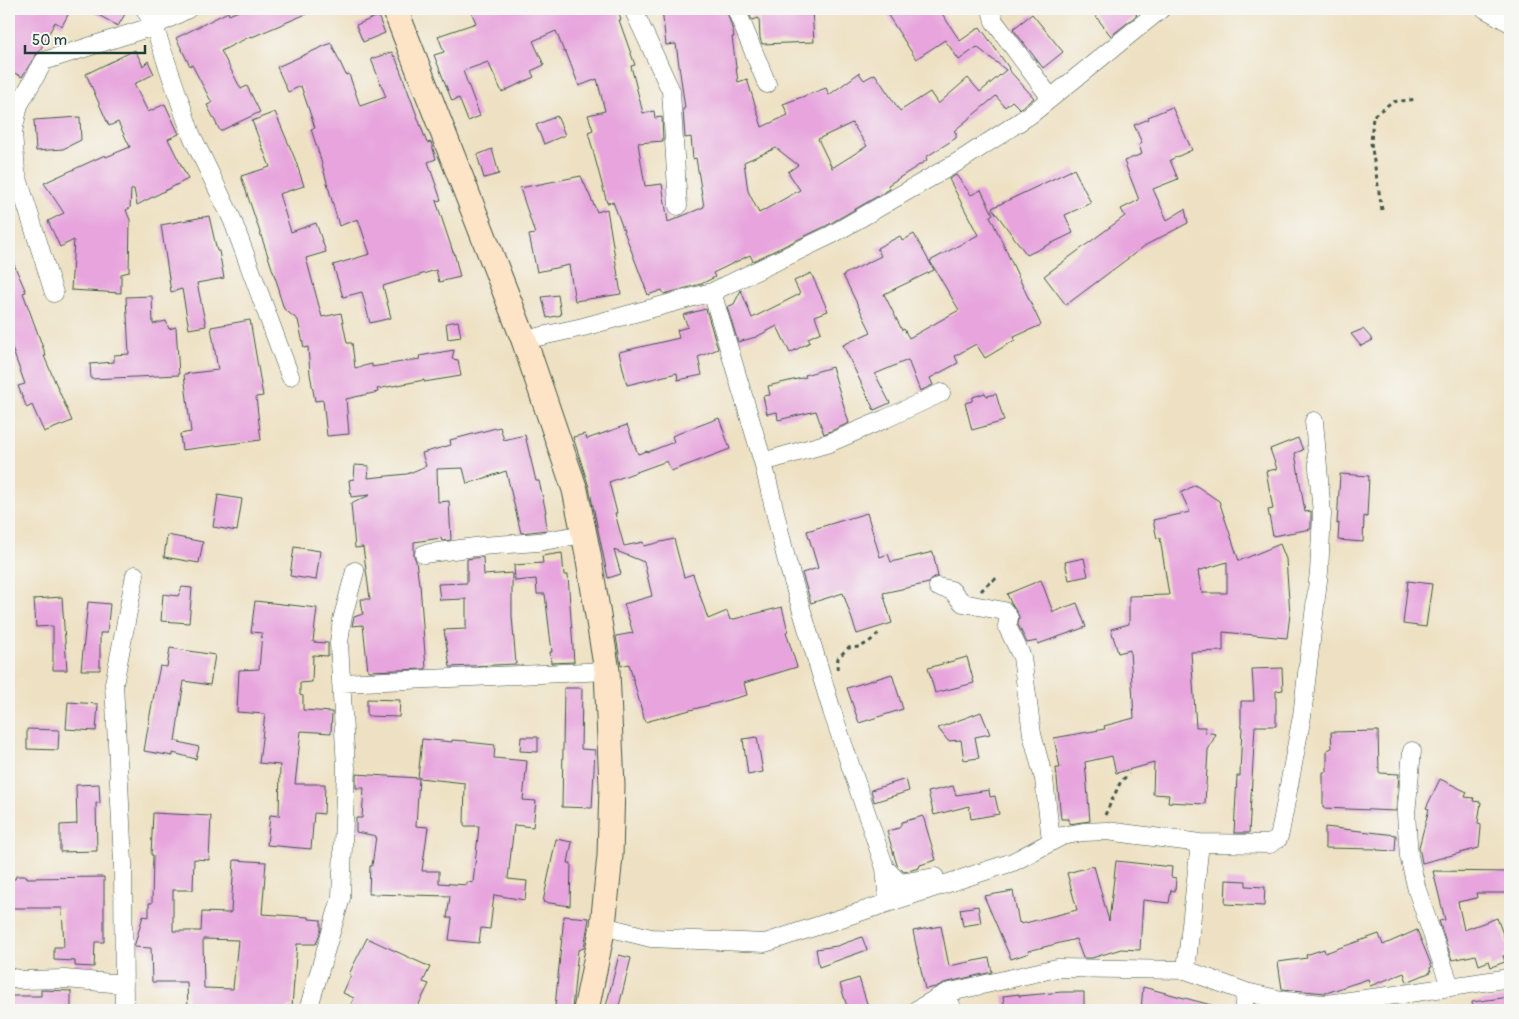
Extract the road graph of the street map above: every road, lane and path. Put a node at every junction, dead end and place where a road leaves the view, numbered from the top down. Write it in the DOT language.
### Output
graph roads {
  1 [pos="145,9"];
  2 [pos="188,9"];
  3 [pos="395,9"];
  4 [pos="633,9"];
  5 [pos="736,9"];
  6 [pos="991,9"];
  7 [pos="1161,9"];
  8 [pos="1485,9"];
  9 [pos="1510,24"];
  10 [pos="154,26"];
  11 [pos="767,84"];
  12 [pos="1050,97"];
  13 [pos="1417,100"];
  14 [pos="678,206"];
  15 [pos="1382,210"];
  16 [pos="712,292"];
  17 [pos="54,293"];
  18 [pos="524,340"];
  19 [pos="290,376"];
  20 [pos="941,393"];
  21 [pos="1314,421"];
  22 [pos="763,462"];
  23 [pos="584,534"];
  24 [pos="424,554"];
  25 [pos="355,571"];
  26 [pos="136,575"];
  27 [pos="938,587"];
  28 [pos="879,633"];
  29 [pos="836,669"];
  30 [pos="607,672"];
  31 [pos="341,683"];
  32 [pos="1412,751"];
  33 [pos="1128,774"];
  34 [pos="1098,832"];
  35 [pos="1051,840"];
  36 [pos="1200,843"];
  37 [pos="1013,862"];
  38 [pos="885,868"];
  39 [pos="888,902"];
  40 [pos="604,926"];
  41 [pos="1186,970"];
  42 [pos="9,978"];
  43 [pos="1510,978"];
  44 [pos="124,984"];
  45 [pos="1450,986"];
  46 [pos="1246,992"];
  47 [pos="946,993"];
  48 [pos="124,1010"];
  49 [pos="308,1010"];
  50 [pos="586,1010"];
  51 [pos="916,1010"];
  52 [pos="954,1010"];
  53 [pos="1243,1010"];
  1 -- 10 [label="street"];
  2 -- 10 [label="street"];
  3 -- 18 [label="street"];
  4 -- 14 [label="street"];
  5 -- 11 [label="street"];
  6 -- 12 [label="street"];
  7 -- 12 [label="street"];
  8 -- 9 [label="street"];
  10 -- 17 [label="street"];
  10 -- 19 [label="street"];
  12 -- 16 [label="street"];
  13 -- 15 [label="path"];
  16 -- 18 [label="street"];
  16 -- 22 [label="street"];
  18 -- 23 [label="street"];
  20 -- 22 [label="street"];
  21 -- 36 [label="street"];
  22 -- 38 [label="street"];
  23 -- 24 [label="street"];
  23 -- 30 [label="street"];
  25 -- 31 [label="street"];
  26 -- 44 [label="street"];
  27 -- 35 [label="street"];
  28 -- 29 [label="path"];
  30 -- 31 [label="street"];
  30 -- 40 [label="street"];
  31 -- 49 [label="street"];
  32 -- 45 [label="street"];
  33 -- 34 [label="path"];
  34 -- 35 [label="street"];
  34 -- 36 [label="street"];
  35 -- 37 [label="street"];
  36 -- 41 [label="street"];
  37 -- 38 [label="street"];
  37 -- 39 [label="street"];
  38 -- 39 [label="street"];
  39 -- 40 [label="street"];
  40 -- 50 [label="street"];
  41 -- 46 [label="street"];
  41 -- 47 [label="street"];
  42 -- 44 [label="street"];
  43 -- 45 [label="street"];
  44 -- 48 [label="street"];
  45 -- 46 [label="street"];
  46 -- 53 [label="street"];
  47 -- 51 [label="street"];
  47 -- 52 [label="street"];
}
